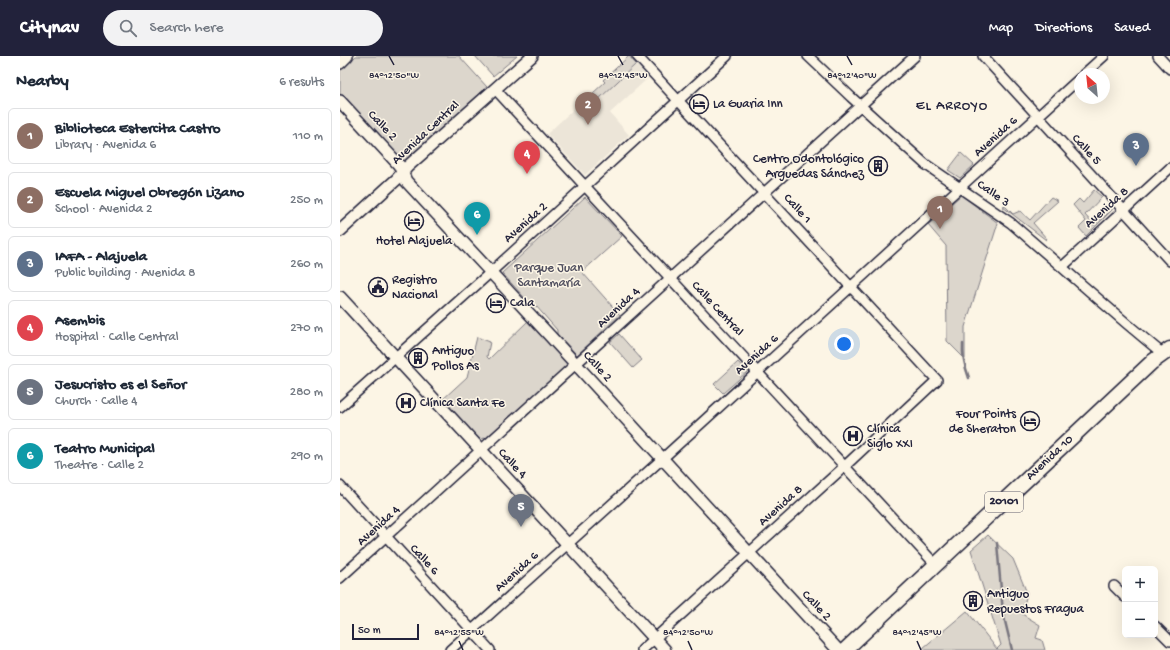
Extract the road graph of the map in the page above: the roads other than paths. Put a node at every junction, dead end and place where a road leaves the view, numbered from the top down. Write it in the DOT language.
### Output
graph roads {
  1 [pos="347,56"];
  2 [pos="532,56"];
  3 [pos="637,56"];
  4 [pos="727,56"];
  5 [pos="808,56"];
  6 [pos="915,56"];
  7 [pos="983,56"];
  8 [pos="1104,56"];
  9 [pos="1158,56"];
  10 [pos="340,63"];
  11 [pos="1091,68"];
  12 [pos="1170,69"];
  13 [pos="1074,84"];
  14 [pos="495,89"];
  15 [pos="678,100"];
  16 [pos="340,101"];
  17 [pos="860,106"];
  18 [pos="1038,117"];
  19 [pos="1170,168"];
  20 [pos="402,172"];
  21 [pos="585,185"];
  22 [pos="960,187"];
  23 [pos="764,192"];
  24 [pos="1124,210"];
  25 [pos="340,231"];
  26 [pos="1170,261"];
  27 [pos="1062,267"];
  28 [pos="491,272"];
  29 [pos="671,278"];
  30 [pos="850,287"];
  31 [pos="340,297"];
  32 [pos="1168,355"];
  33 [pos="395,357"];
  34 [pos="576,365"];
  35 [pos="758,372"];
  36 [pos="937,380"];
  37 [pos="340,407"];
  38 [pos="481,450"];
  39 [pos="662,458"];
  40 [pos="845,466"];
  41 [pos="340,486"];
  42 [pos="386,537"];
  43 [pos="567,544"];
  44 [pos="748,553"];
  45 [pos="936,565"];
  46 [pos="340,578"];
  47 [pos="1114,586"];
  48 [pos="1122,594"];
  49 [pos="1158,629"];
  50 [pos="472,630"];
  51 [pos="654,639"];
  52 [pos="1170,641"];
  53 [pos="450,650"];
  54 [pos="490,650"];
  55 [pos="642,650"];
  56 [pos="664,650"];
  57 [pos="838,650"];
  58 [pos="845,650"];
  1 -- 10 [label="street"];
  2 -- 14 [label="street, Avenida Central"];
  3 -- 15 [label="street, Calle 1"];
  4 -- 15 [label="street, Avenida 2"];
  5 -- 17 [label="street, Calle 3"];
  6 -- 17 [label="street, Avenida 4"];
  7 -- 18 [label="street, Calle 5"];
  8 -- 11 [label="street"];
  9 -- 12 [label="street"];
  13 -- 18 [label="street, Avenida 6"];
  14 -- 20 [label="street, Avenida Central"];
  14 -- 21 [label="street, Calle Central"];
  15 -- 21 [label="street, Avenida 2"];
  15 -- 23 [label="street, Calle 1"];
  16 -- 20 [label="street, Calle 2"];
  17 -- 22 [label="street, Calle 3"];
  17 -- 23 [label="street, Avenida 4"];
  18 -- 22 [label="street, Avenida 6"];
  18 -- 24 [label="street, Calle 5"];
  19 -- 24 [label="street, Avenida 8"];
  20 -- 25 [label="street, Avenida Central"];
  20 -- 28 [label="street, Calle 2"];
  21 -- 28 [label="street, Avenida 2"];
  21 -- 29 [label="street, Calle Central"];
  22 -- 27 [label="street, Calle 3"];
  22 -- 30 [label="street, Avenida 6"];
  23 -- 29 [label="street, Avenida 4"];
  23 -- 30 [label="street, Calle 1"];
  24 -- 26 [label="street, Calle 5"];
  24 -- 27 [label="street, Avenida 8"];
  27 -- 32 [label="street, Calle 3"];
  28 -- 33 [label="street, Avenida 2"];
  28 -- 34 [label="street, Calle 2"];
  29 -- 34 [label="street, Avenida 4"];
  29 -- 35 [label="street, Calle Central"];
  30 -- 35 [label="street, Avenida 6"];
  30 -- 36 [label="street, Calle 1"];
  31 -- 33 [label="street, Calle 4"];
  32 -- 45 [label="main road, Avenida 10 / 20101"];
  33 -- 37 [label="street, Avenida 2"];
  33 -- 38 [label="street, Calle 4"];
  34 -- 38 [label="street, Avenida 4"];
  34 -- 39 [label="street, Calle 2"];
  35 -- 39 [label="street, Avenida 6"];
  35 -- 40 [label="street, Calle Central"];
  36 -- 40 [label="street, Avenida 8"];
  38 -- 42 [label="street, Avenida 4"];
  38 -- 43 [label="street, Calle 4"];
  39 -- 43 [label="street, Avenida 6"];
  39 -- 44 [label="street, Calle 2"];
  40 -- 44 [label="street, Avenida 8"];
  40 -- 45 [label="street, Calle Central"];
  41 -- 42 [label="street, Calle 6"];
  42 -- 46 [label="street, Avenida 4"];
  42 -- 50 [label="street, Calle 6"];
  43 -- 50 [label="street, Avenida 6"];
  43 -- 51 [label="street, Calle 4"];
  44 -- 51 [label="street, Avenida 8"];
  44 -- 57 [label="street, Calle 2"];
  45 -- 58 [label="main road, Avenida 10 / 20101"];
  47 -- 48 [label="street"];
  49 -- 52 [label="street"];
  50 -- 53 [label="street, Avenida 6"];
  50 -- 54 [label="street, Calle 6"];
  51 -- 55 [label="street, Avenida 8"];
  51 -- 56 [label="street, Calle 4"];
}
